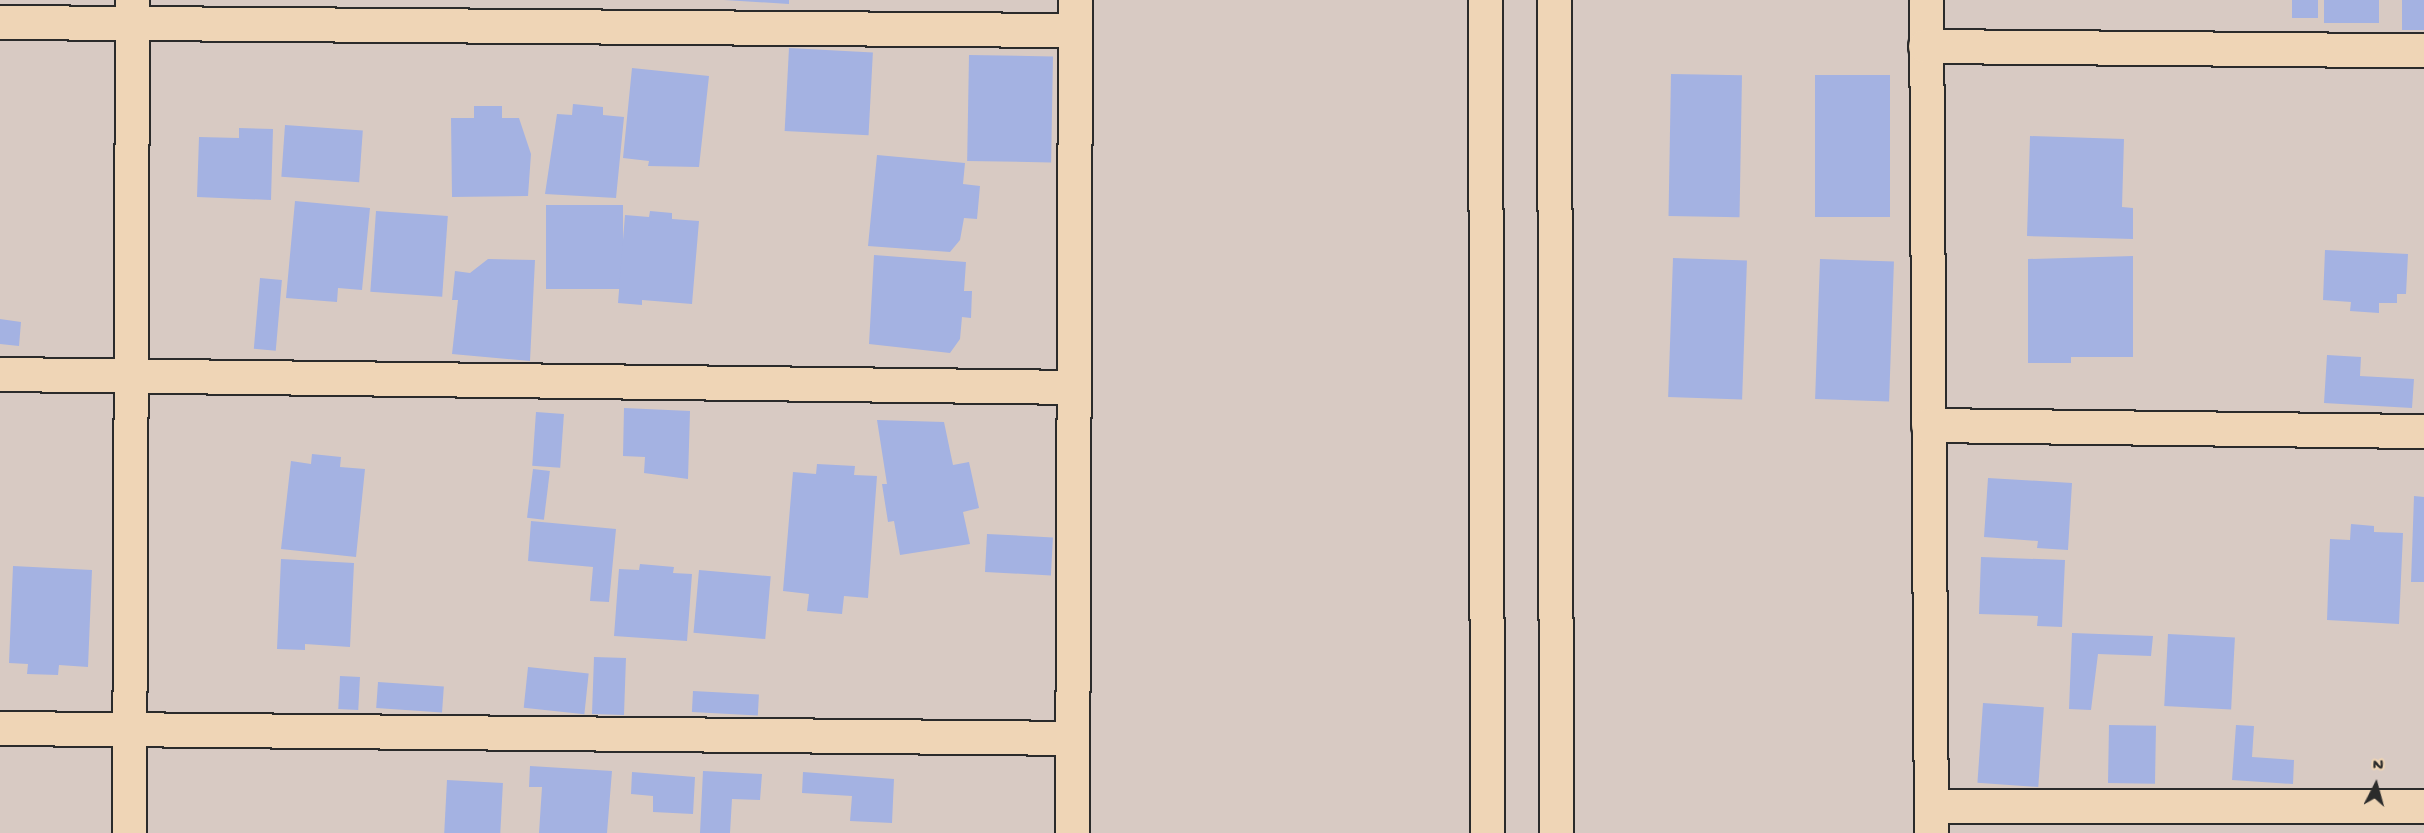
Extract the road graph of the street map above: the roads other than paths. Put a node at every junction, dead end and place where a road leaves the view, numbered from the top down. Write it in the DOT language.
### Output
graph roads {
  1 [pos="1485,0"];
  2 [pos="1554,0"];
  3 [pos="1926,0"];
  4 [pos="132,12"];
  5 [pos="1075,15"];
  6 [pos="0,22"];
  7 [pos="1926,46"];
  8 [pos="2424,50"];
  9 [pos="0,374"];
  10 [pos="131,376"];
  11 [pos="1073,387"];
  12 [pos="1928,425"];
  13 [pos="2424,431"];
  14 [pos="0,728"];
  15 [pos="129,729"];
  16 [pos="1072,738"];
  17 [pos="2424,806"];
  18 [pos="1931,819"];
  19 [pos="129,833"];
  20 [pos="1072,833"];
  21 [pos="1487,833"];
  22 [pos="1556,833"];
  1 -- 21 [label="street"];
  2 -- 22 [label="street"];
  3 -- 7 [label="street"];
  4 -- 5 [label="street"];
  4 -- 6 [label="street"];
  4 -- 10 [label="street"];
  5 -- 11 [label="street"];
  7 -- 8 [label="street"];
  7 -- 12 [label="street"];
  9 -- 10 [label="street"];
  10 -- 11 [label="street"];
  10 -- 15 [label="street"];
  11 -- 16 [label="street"];
  12 -- 13 [label="street"];
  12 -- 18 [label="street"];
  14 -- 15 [label="street"];
  15 -- 16 [label="street"];
  15 -- 19 [label="street"];
  16 -- 20 [label="street"];
  17 -- 18 [label="street"];
}
